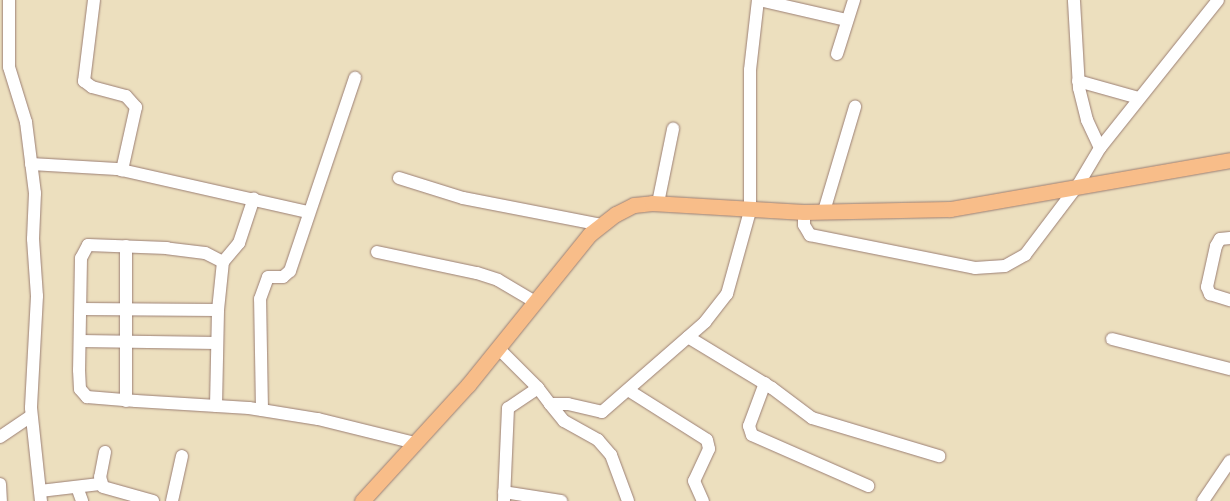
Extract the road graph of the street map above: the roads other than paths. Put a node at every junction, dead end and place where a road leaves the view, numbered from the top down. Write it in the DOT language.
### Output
graph roads {
  1 [pos="9,0"];
  2 [pos="94,0"];
  3 [pos="759,0"];
  4 [pos="854,0"];
  5 [pos="1074,0"];
  6 [pos="1218,0"];
  7 [pos="846,20"];
  8 [pos="836,54"];
  9 [pos="355,78"];
  10 [pos="1078,80"];
  11 [pos="1139,98"];
  12 [pos="855,107"];
  13 [pos="673,129"];
  14 [pos="1100,148"];
  15 [pos="1230,160"];
  16 [pos="31,164"];
  17 [pos="122,170"];
  18 [pos="399,178"];
  19 [pos="1078,184"];
  20 [pos="254,198"];
  21 [pos="658,203"];
  22 [pos="750,211"];
  23 [pos="824,211"];
  24 [pos="308,212"];
  25 [pos="804,212"];
  26 [pos="602,225"];
  27 [pos="1230,238"];
  28 [pos="126,246"];
  29 [pos="377,252"];
  30 [pos="223,262"];
  31 [pos="1230,300"];
  32 [pos="535,302"];
  33 [pos="126,308"];
  34 [pos="81,309"];
  35 [pos="218,310"];
  36 [pos="688,338"];
  37 [pos="1112,339"];
  38 [pos="126,340"];
  39 [pos="80,341"];
  40 [pos="217,343"];
  41 [pos="498,348"];
  42 [pos="1230,369"];
  43 [pos="765,383"];
  44 [pos="538,388"];
  45 [pos="628,390"];
  46 [pos="126,400"];
  47 [pos="550,404"];
  48 [pos="216,406"];
  49 [pos="262,410"];
  50 [pos="31,416"];
  51 [pos="0,437"];
  52 [pos="415,443"];
  53 [pos="104,452"];
  54 [pos="182,456"];
  55 [pos="939,456"];
  56 [pos="1230,461"];
  57 [pos="0,484"];
  58 [pos="100,484"];
  59 [pos="868,486"];
  60 [pos="77,487"];
  61 [pos="40,496"];
  62 [pos="504,496"];
  63 [pos="2,501"];
  64 [pos="82,501"];
  65 [pos="153,501"];
  66 [pos="172,501"];
  67 [pos="362,501"];
  68 [pos="561,501"];
  69 [pos="628,501"];
  70 [pos="703,501"];
  71 [pos="1203,501"];
  1 -- 16 [label="street"];
  2 -- 17 [label="street"];
  3 -- 7 [label="street"];
  3 -- 22 [label="street"];
  4 -- 7 [label="street"];
  5 -- 10 [label="street"];
  6 -- 11 [label="street"];
  7 -- 8 [label="street"];
  9 -- 24 [label="street"];
  10 -- 11 [label="street"];
  10 -- 14 [label="street"];
  11 -- 14 [label="street"];
  12 -- 23 [label="street"];
  13 -- 21 [label="street"];
  14 -- 19 [label="street"];
  15 -- 19 [label="main road"];
  16 -- 17 [label="street"];
  16 -- 50 [label="street"];
  17 -- 20 [label="street"];
  18 -- 26 [label="street"];
  19 -- 23 [label="main road"];
  19 -- 25 [label="street"];
  20 -- 24 [label="street"];
  20 -- 30 [label="street"];
  21 -- 22 [label="main road"];
  21 -- 26 [label="main road"];
  22 -- 25 [label="main road"];
  22 -- 36 [label="street"];
  23 -- 25 [label="main road"];
  24 -- 49 [label="street"];
  26 -- 32 [label="main road"];
  27 -- 31 [label="street"];
  28 -- 30 [label="street"];
  28 -- 33 [label="street"];
  28 -- 34 [label="street"];
  29 -- 32 [label="street"];
  30 -- 35 [label="street"];
  32 -- 41 [label="main road"];
  33 -- 34 [label="street"];
  33 -- 35 [label="street"];
  33 -- 38 [label="street"];
  34 -- 39 [label="street"];
  35 -- 40 [label="street"];
  36 -- 43 [label="street"];
  36 -- 45 [label="street"];
  37 -- 42 [label="street"];
  38 -- 39 [label="street"];
  38 -- 40 [label="street"];
  38 -- 46 [label="street"];
  39 -- 46 [label="street"];
  40 -- 48 [label="street"];
  41 -- 44 [label="street"];
  41 -- 52 [label="main road"];
  43 -- 55 [label="street"];
  43 -- 59 [label="street"];
  44 -- 47 [label="street"];
  44 -- 62 [label="street"];
  45 -- 47 [label="street"];
  45 -- 70 [label="street"];
  46 -- 48 [label="street"];
  47 -- 69 [label="street"];
  48 -- 49 [label="street"];
  49 -- 52 [label="street"];
  50 -- 51 [label="street"];
  50 -- 61 [label="street"];
  52 -- 67 [label="main road"];
  53 -- 58 [label="street"];
  54 -- 66 [label="street"];
  56 -- 71 [label="street"];
  57 -- 63 [label="street"];
  58 -- 60 [label="street"];
  58 -- 65 [label="street"];
  60 -- 61 [label="street"];
  60 -- 64 [label="street"];
  62 -- 68 [label="street"];
}
